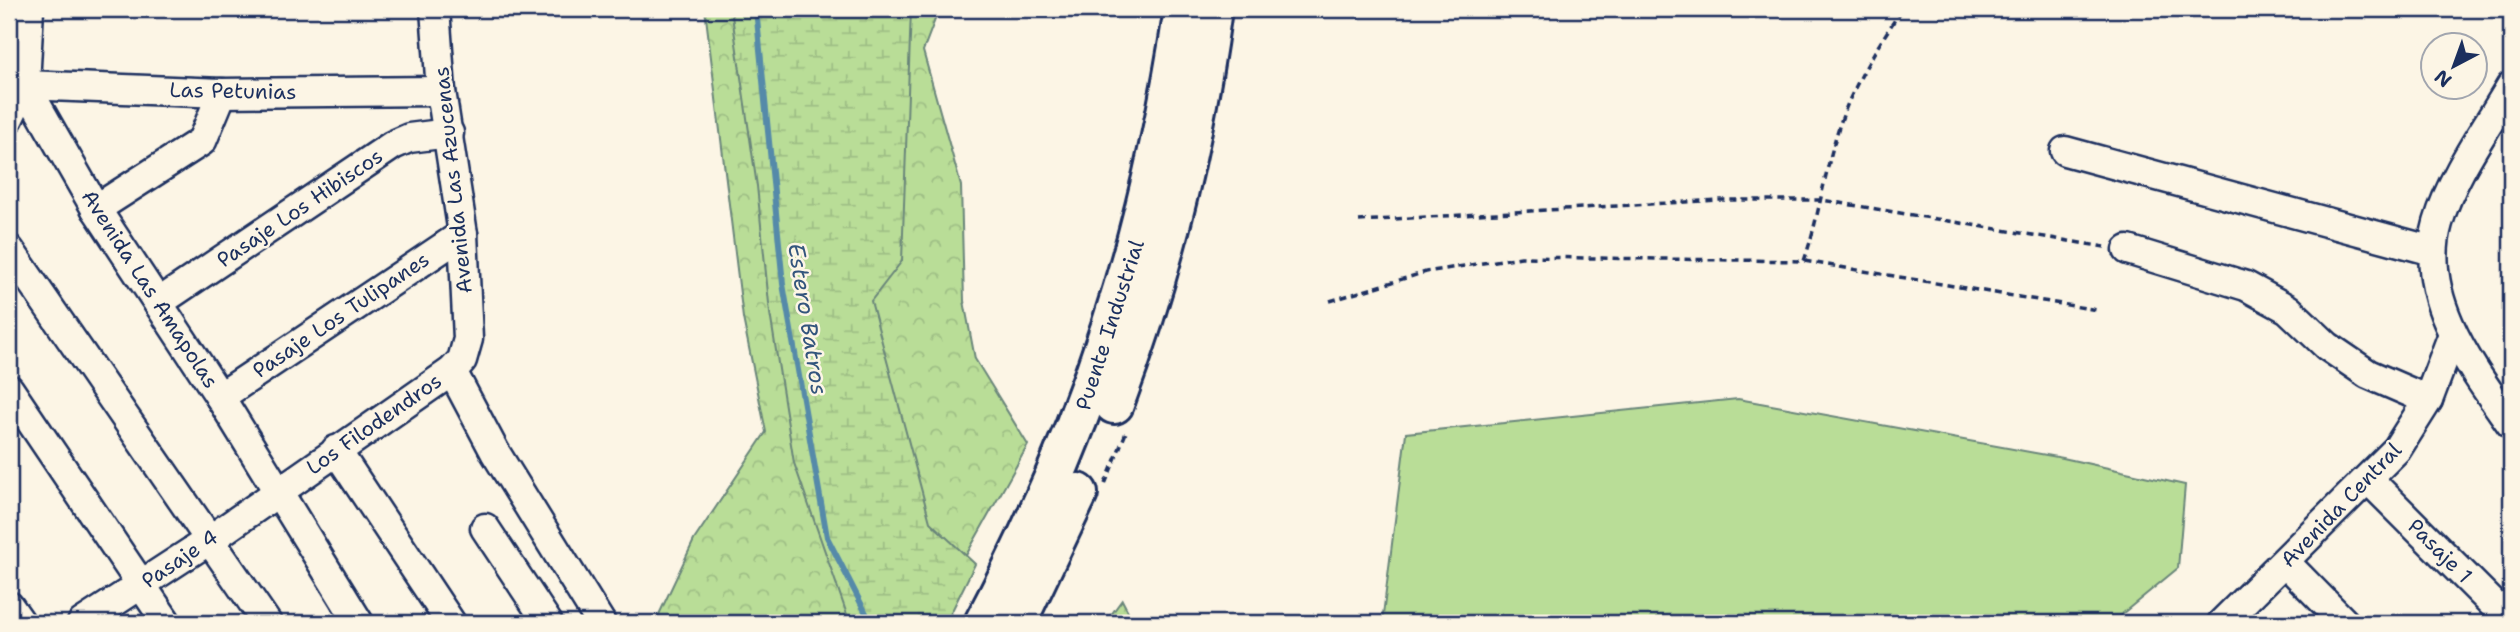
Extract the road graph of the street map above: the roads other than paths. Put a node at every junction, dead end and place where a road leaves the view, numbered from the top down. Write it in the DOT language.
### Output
graph roads {
  1 [pos="29,9"];
  2 [pos="435,9"];
  3 [pos="1184,9"];
  4 [pos="1212,9"];
  5 [pos="25,85"];
  6 [pos="2511,86"];
  7 [pos="441,91"];
  8 [pos="222,93"];
  9 [pos="9,118"];
  10 [pos="449,133"];
  11 [pos="2065,151"];
  12 [pos="96,209"];
  13 [pos="463,234"];
  14 [pos="9,249"];
  15 [pos="2128,250"];
  16 [pos="2433,251"];
  17 [pos="1149,254"];
  18 [pos="158,303"];
  19 [pos="2454,334"];
  20 [pos="459,361"];
  21 [pos="9,389"];
  22 [pos="220,397"];
  23 [pos="2428,400"];
  24 [pos="2511,401"];
  25 [pos="2511,424"];
  26 [pos="337,450"];
  27 [pos="2369,480"];
  28 [pos="277,491"];
  29 [pos="485,528"];
  30 [pos="211,539"];
  31 [pos="2286,563"];
  32 [pos="141,585"];
  33 [pos="9,606"];
  34 [pos="2511,622"];
  35 [pos="21,623"];
  36 [pos="82,623"];
  37 [pos="167,623"];
  38 [pos="267,623"];
  39 [pos="359,623"];
  40 [pos="451,623"];
  41 [pos="548,623"];
  42 [pos="601,623"];
  43 [pos="984,623"];
  44 [pos="1016,623"];
  45 [pos="2222,623"];
  46 [pos="2345,623"];
  1 -- 5 [label="street"];
  2 -- 7 [label="street, Avenida Las Azucenas"];
  3 -- 17 [label="highway, Puente Industrial"];
  4 -- 17 [label="highway, Puente Industrial"];
  5 -- 8 [label="street, Las Petunias"];
  5 -- 9 [label="street"];
  5 -- 12 [label="street, Avenida Las Amapolas"];
  6 -- 16 [label="street"];
  7 -- 8 [label="street, Las Petunias"];
  7 -- 10 [label="street, Avenida Las Azucenas"];
  8 -- 12 [label="street"];
  10 -- 13 [label="street, Avenida Las Azucenas"];
  10 -- 18 [label="street, Pasaje Los Hibiscos"];
  11 -- 16 [label="street"];
  12 -- 18 [label="street, Avenida Las Amapolas"];
  13 -- 20 [label="street, Avenida Las Azucenas"];
  13 -- 22 [label="street, Pasaje Los Tulipanes"];
  14 -- 30 [label="street"];
  15 -- 23 [label="street"];
  16 -- 19 [label="street"];
  17 -- 43 [label="highway, Puente Industrial"];
  17 -- 44 [label="highway, Puente Industrial"];
  18 -- 22 [label="street, Avenida Las Amapolas"];
  19 -- 23 [label="street, Avenida Central"];
  19 -- 24 [label="street"];
  19 -- 25 [label="street"];
  20 -- 26 [label="street, Los Filodendros"];
  20 -- 42 [label="street"];
  21 -- 32 [label="street"];
  22 -- 28 [label="street, Avenida Las Amapolas"];
  23 -- 27 [label="street, Avenida Central"];
  26 -- 28 [label="street, Los Filodendros"];
  26 -- 40 [label="street"];
  27 -- 31 [label="street, Avenida Central"];
  27 -- 34 [label="street, Pasaje 1"];
  28 -- 30 [label="street, Pasaje 4"];
  28 -- 39 [label="street, Avenida Las Amapolas"];
  29 -- 41 [label="street"];
  30 -- 32 [label="street, Pasaje 4"];
  30 -- 38 [label="street"];
  31 -- 45 [label="street, Avenida Central"];
  31 -- 46 [label="street"];
  32 -- 36 [label="street, Pasaje 4"];
  32 -- 37 [label="street"];
  33 -- 35 [label="street"];
}
